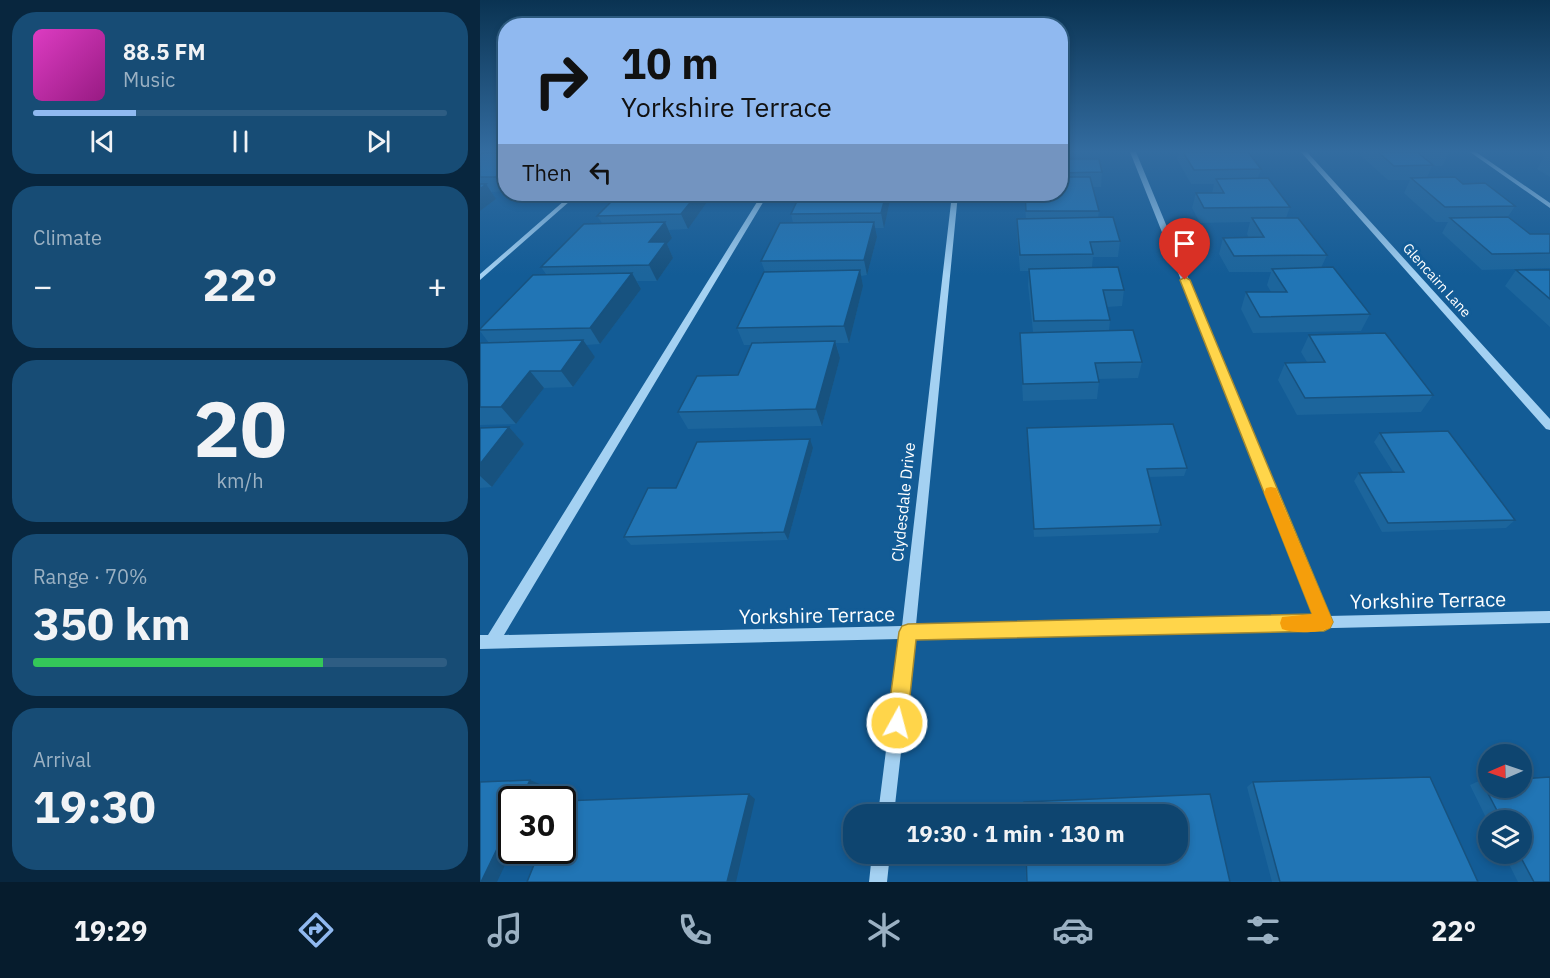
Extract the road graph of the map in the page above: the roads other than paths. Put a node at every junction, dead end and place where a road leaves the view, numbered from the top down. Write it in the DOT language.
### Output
graph roads {
  1 [pos="1150,193"];
  2 [pos="1341,193"];
  3 [pos="1532,193"];
  4 [pos="567,201"];
  5 [pos="761,201"];
  6 [pos="954,201"];
  7 [pos="1550,206"];
  8 [pos="480,278"];
  9 [pos="1550,426"];
  10 [pos="1550,617"];
  11 [pos="1324,622"];
  12 [pos="908,632"];
  13 [pos="486,642"];
  14 [pos="887,804"];
  15 [pos="880,864"];
  16 [pos="878,882"];
  1 -- 11 [label="street"];
  2 -- 9 [label="street, Glencairn Lane"];
  3 -- 7 [label="street"];
  4 -- 8 [label="street"];
  5 -- 13 [label="street"];
  6 -- 12 [label="street, Clydesdale Drive"];
  10 -- 11 [label="street, Yorkshire Terrace"];
  11 -- 12 [label="street, Yorkshire Terrace"];
  12 -- 13 [label="street, Yorkshire Terrace"];
  12 -- 14 [label="street, Clydesdale Drive"];
  15 -- 16 [label="street"];
}
